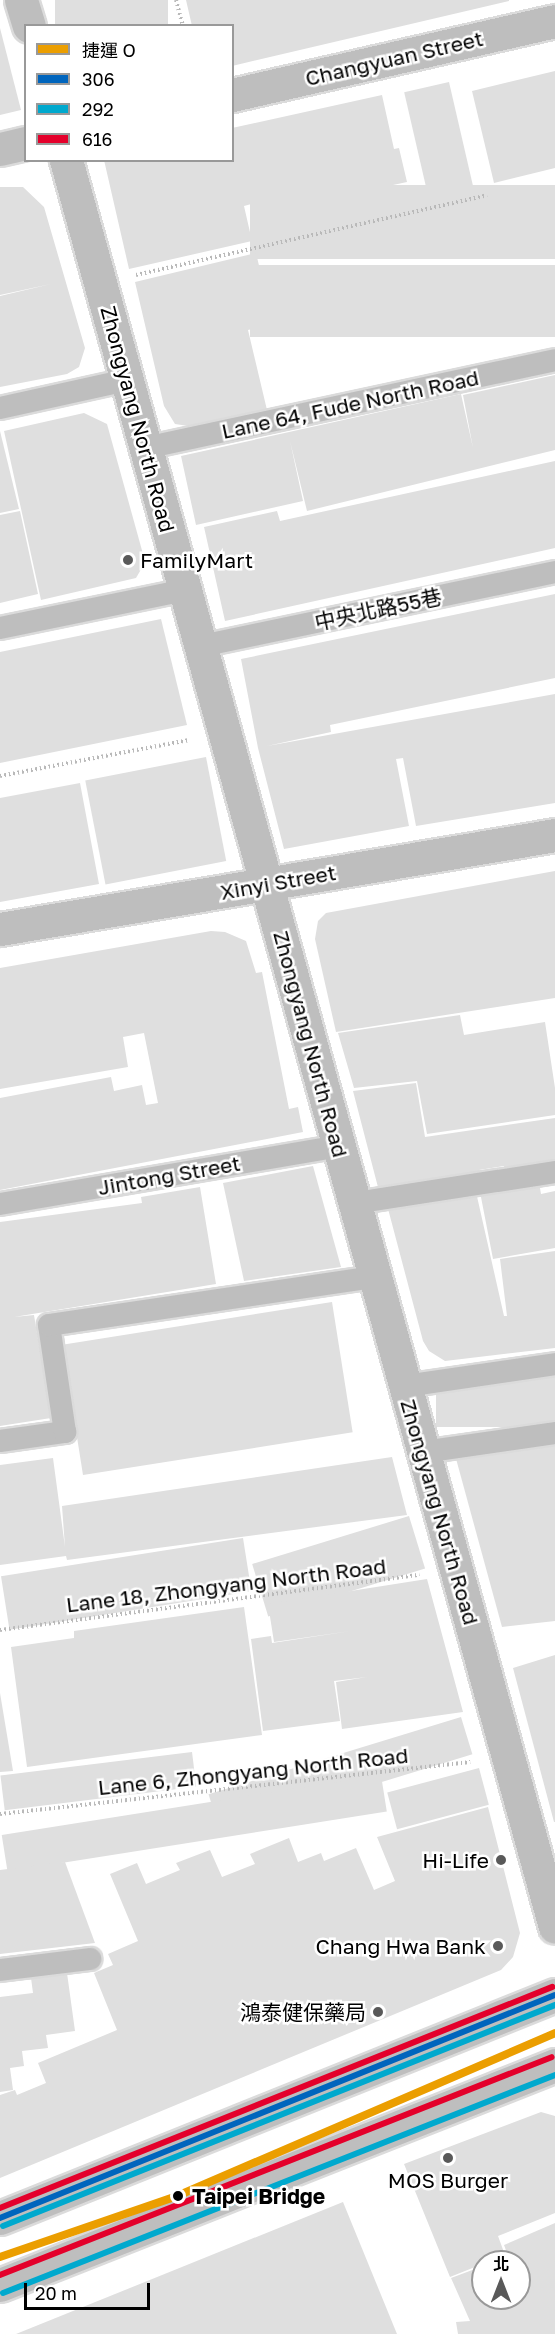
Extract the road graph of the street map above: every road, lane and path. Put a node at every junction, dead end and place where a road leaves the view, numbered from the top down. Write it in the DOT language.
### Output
graph roads {
  1 [pos="21,0"];
  2 [pos="176,0"];
  3 [pos="555,21"];
  4 [pos="28,24"];
  5 [pos="182,24"];
  6 [pos="234,95"];
  7 [pos="24,143"];
  8 [pos="0,149"];
  9 [pos="67,162"];
  10 [pos="488,195"];
  11 [pos="100,284"];
  12 [pos="555,360"];
  13 [pos="127,381"];
  14 [pos="0,408"];
  15 [pos="145,448"];
  16 [pos="555,572"];
  17 [pos="185,590"];
  18 [pos="0,628"];
  19 [pos="201,646"];
  20 [pos="225,733"];
  21 [pos="0,776"];
  22 [pos="555,835"];
  23 [pos="267,884"];
  24 [pos="0,929"];
  25 [pos="339,1146"];
  26 [pos="555,1172"];
  27 [pos="355,1203"];
  28 [pos="0,1204"];
  29 [pos="375,1277"];
  30 [pos="555,1364"];
  31 [pos="405,1386"];
  32 [pos="555,1433"];
  33 [pos="0,1441"];
  34 [pos="423,1452"];
  35 [pos="456,1570"];
  36 [pos="0,1630"];
  37 [pos="508,1758"];
  38 [pos="0,1814"];
  39 [pos="555,1927"];
  40 [pos="90,1959"];
  41 [pos="0,1970"];
  42 [pos="555,1995"];
  43 [pos="555,2065"];
  44 [pos="0,2218"];
  45 [pos="0,2285"];
  1 -- 4 [label="street"];
  2 -- 5 [label="path"];
  3 -- 6 [label="street, Changyuan Street"];
  7 -- 8 [label="street"];
  9 -- 11 [label="street, Zhongyang North Road"];
  10 -- 11 [label="path"];
  11 -- 13 [label="street, Zhongyang North Road"];
  12 -- 15 [label="lane, Lane 64, Fude North Road"];
  13 -- 14 [label="lane"];
  13 -- 15 [label="street, Zhongyang North Road"];
  15 -- 17 [label="street, Zhongyang North Road"];
  16 -- 19 [label="lane, 中央北路55巷"];
  17 -- 18 [label="lane"];
  17 -- 19 [label="street, Zhongyang North Road"];
  19 -- 20 [label="street, Zhongyang North Road"];
  20 -- 21 [label="path"];
  20 -- 23 [label="street, Zhongyang North Road"];
  22 -- 23 [label="street, Xinyi Street"];
  23 -- 24 [label="street, Xinyi Street"];
  23 -- 25 [label="street, Zhongyang North Road"];
  25 -- 27 [label="street, Zhongyang North Road"];
  25 -- 28 [label="lane, Jintong Street"];
  26 -- 27 [label="lane"];
  27 -- 29 [label="street, Zhongyang North Road"];
  29 -- 31 [label="street, Zhongyang North Road"];
  29 -- 33 [label="lane"];
  30 -- 31 [label="lane"];
  31 -- 34 [label="street, Zhongyang North Road"];
  32 -- 34 [label="lane"];
  34 -- 35 [label="street, Zhongyang North Road"];
  35 -- 36 [label="path, Lane 18, Zhongyang North Road"];
  35 -- 37 [label="street, Zhongyang North Road"];
  37 -- 38 [label="path, Lane 6, Zhongyang North Road"];
  37 -- 39 [label="street, Zhongyang North Road"];
  40 -- 41 [label="lane"];
  42 -- 44 [label="street"];
  43 -- 45 [label="street"];
}
